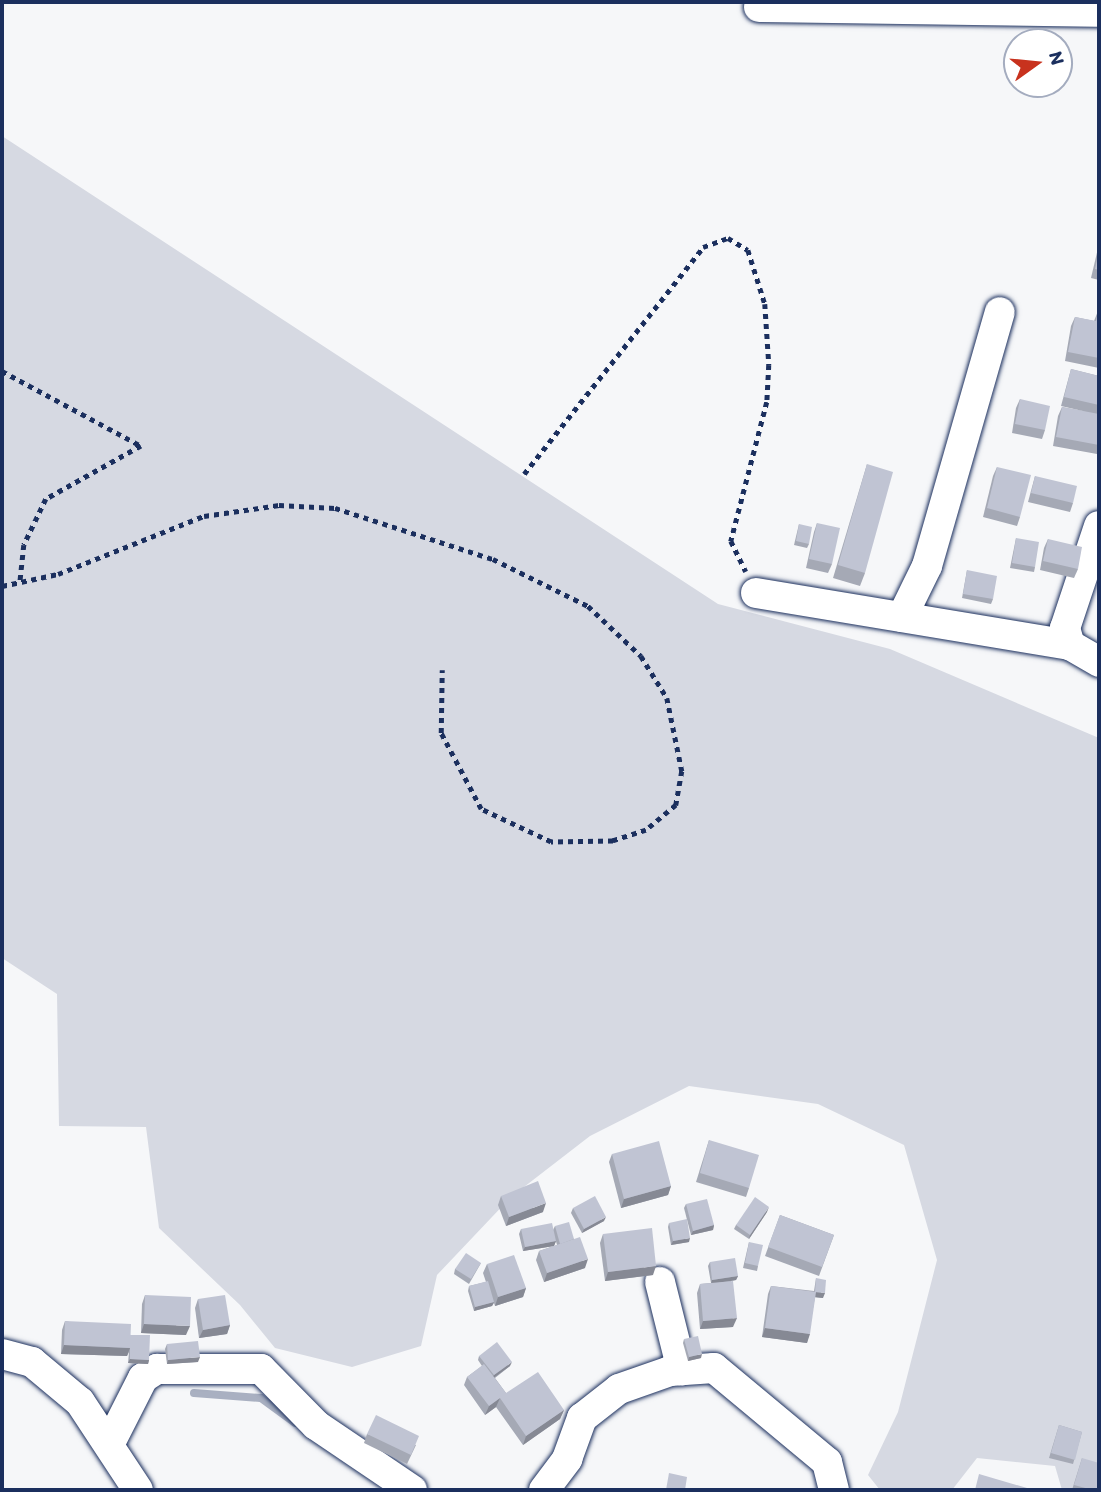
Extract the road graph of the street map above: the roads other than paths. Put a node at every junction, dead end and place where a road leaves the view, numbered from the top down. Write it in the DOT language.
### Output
graph roads {
  1 [pos="759,6"];
  2 [pos="1099,12"];
  3 [pos="1000,312"];
  4 [pos="1099,526"];
  5 [pos="756,593"];
  6 [pos="902,617"];
  7 [pos="1070,645"];
  8 [pos="1099,662"];
  9 [pos="660,1282"];
  10 [pos="2,1354"];
  11 [pos="682,1370"];
  12 [pos="110,1443"];
  13 [pos="138,1490"];
  14 [pos="412,1490"];
  15 [pos="544,1490"];
  16 [pos="834,1490"];
  1 -- 2 [label="street"];
  3 -- 6 [label="street"];
  4 -- 7 [label="street"];
  5 -- 6 [label="street"];
  6 -- 7 [label="street"];
  7 -- 8 [label="street"];
  9 -- 11 [label="street"];
  10 -- 12 [label="street"];
  11 -- 15 [label="street"];
  11 -- 16 [label="street"];
  12 -- 13 [label="street"];
  12 -- 14 [label="street"];
}
